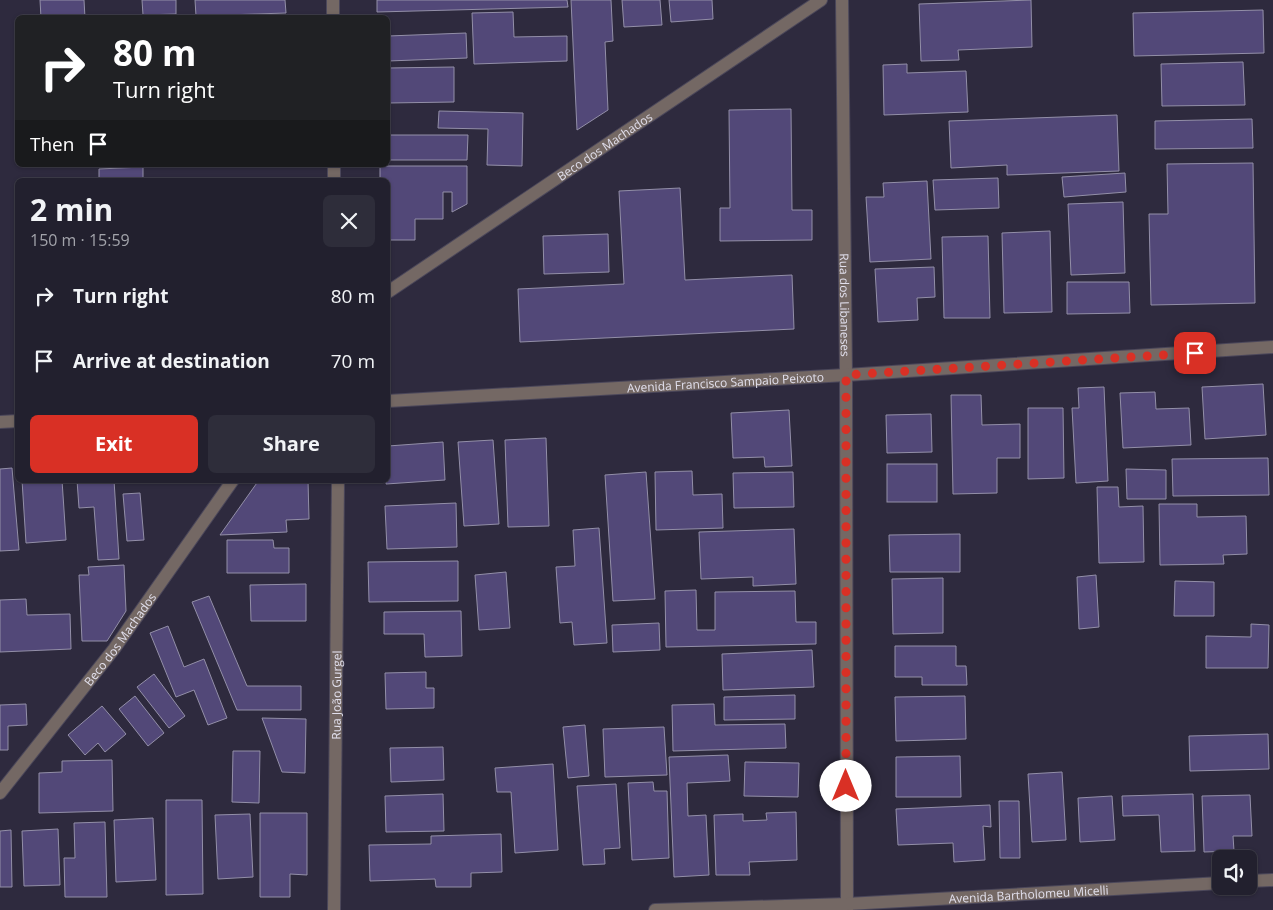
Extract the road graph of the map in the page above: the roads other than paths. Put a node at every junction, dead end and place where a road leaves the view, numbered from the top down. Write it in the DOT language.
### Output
graph roads {
  1 [pos="333,0"];
  2 [pos="821,0"];
  3 [pos="842,0"];
  4 [pos="334,15"];
  5 [pos="390,291"];
  6 [pos="1273,348"];
  7 [pos="846,375"];
  8 [pos="390,401"];
  9 [pos="15,421"];
  10 [pos="0,422"];
  11 [pos="231,483"];
  12 [pos="338,483"];
  13 [pos="0,793"];
  14 [pos="1273,880"];
  15 [pos="1257,881"];
  16 [pos="1212,884"];
  17 [pos="847,907"];
  18 [pos="334,910"];
  19 [pos="655,910"];
  1 -- 4 [label="street"];
  2 -- 5 [label="street, Beco dos Machados"];
  3 -- 7 [label="street, Rua dos Libaneses"];
  6 -- 7 [label="street, Avenida Francisco Sampaio Peixoto"];
  7 -- 8 [label="street, Avenida Francisco Sampaio Peixoto"];
  7 -- 17 [label="street, Rua dos Libaneses"];
  9 -- 10 [label="street"];
  11 -- 13 [label="street, Beco dos Machados"];
  12 -- 18 [label="street, Rua João Gurgel"];
  14 -- 15 [label="street"];
  16 -- 17 [label="street, Avenida Bartholomeu Micelli"];
  17 -- 19 [label="street, Avenida Bartholomeu Micelli"];
}
